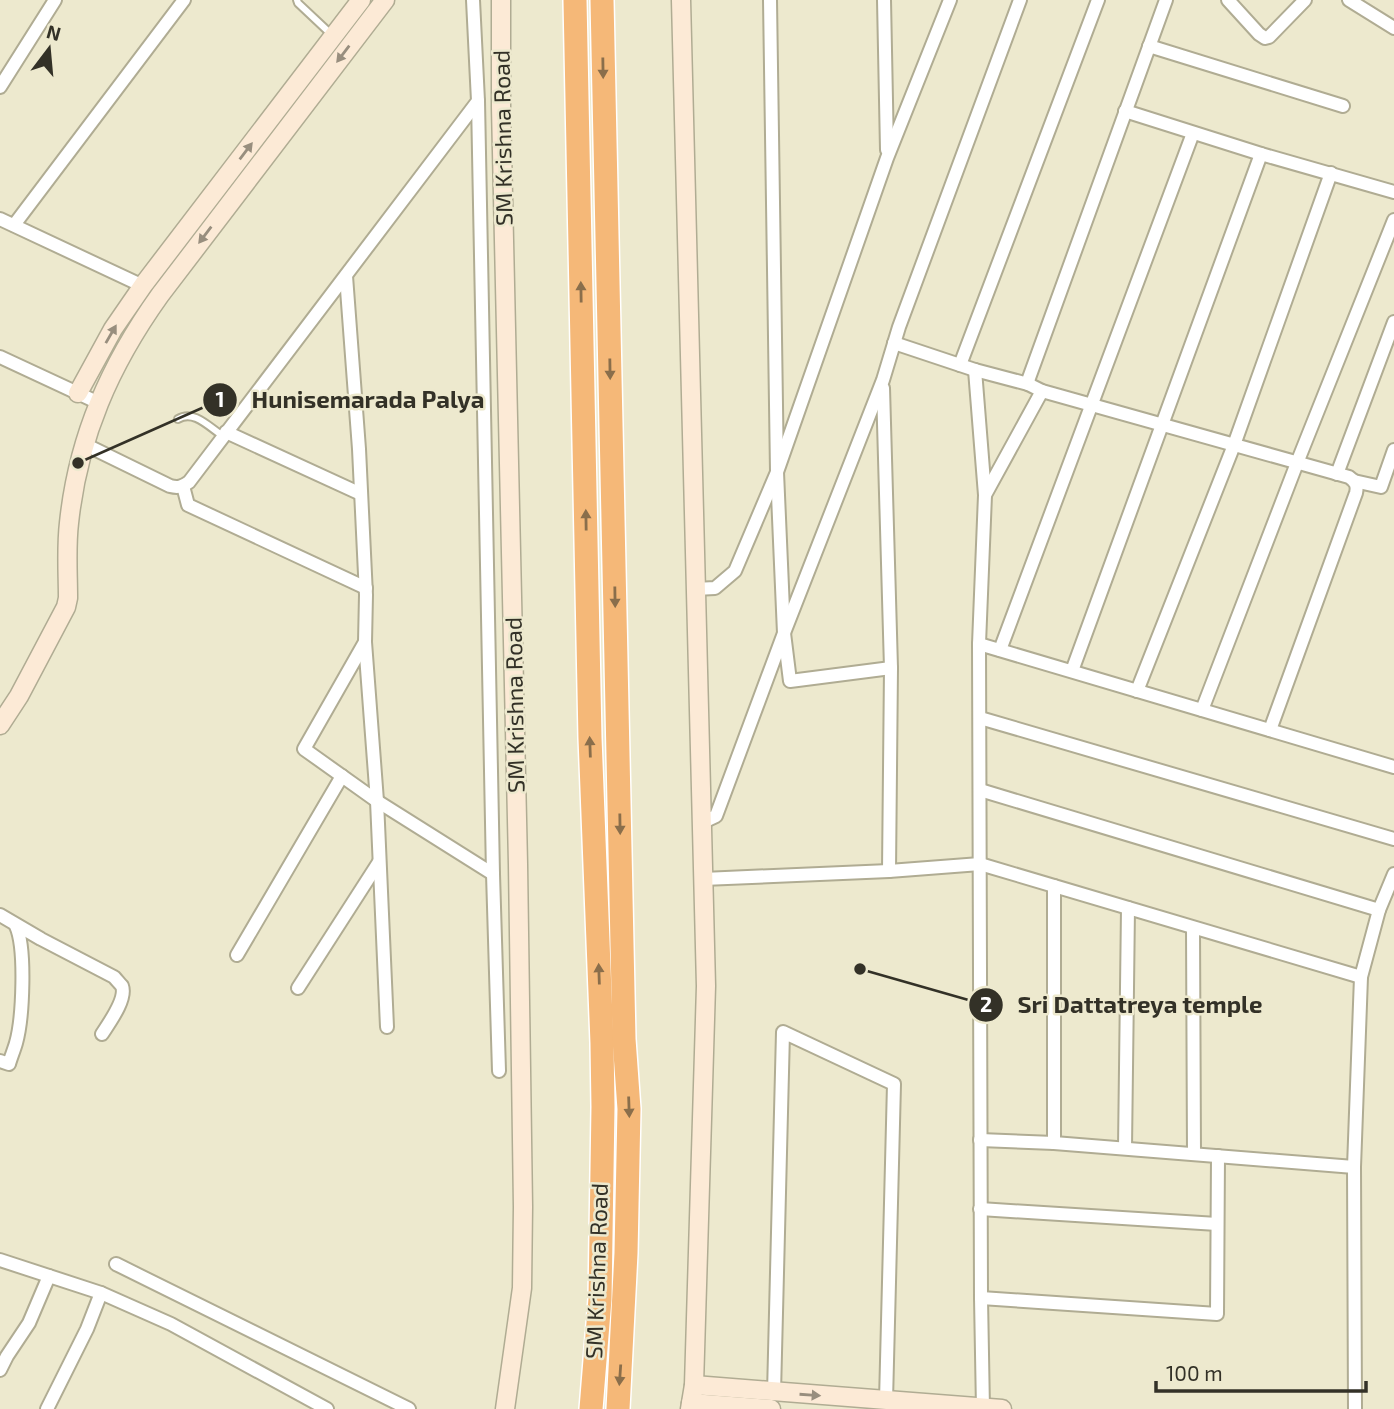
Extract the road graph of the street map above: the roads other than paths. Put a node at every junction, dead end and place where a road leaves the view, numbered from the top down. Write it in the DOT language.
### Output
graph roads {
  1 [pos="55,0"];
  2 [pos="184,0"];
  3 [pos="297,0"];
  4 [pos="361,0"];
  5 [pos="385,0"];
  6 [pos="473,0"];
  7 [pos="501,0"];
  8 [pos="575,0"];
  9 [pos="602,0"];
  10 [pos="681,0"];
  11 [pos="770,0"];
  12 [pos="884,0"];
  13 [pos="950,0"];
  14 [pos="1020,0"];
  15 [pos="1098,0"];
  16 [pos="1166,0"];
  17 [pos="1228,0"];
  18 [pos="1349,0"];
  19 [pos="1302,1"];
  20 [pos="1394,28"];
  21 [pos="333,36"];
  22 [pos="1149,46"];
  23 [pos="0,87"];
  24 [pos="478,101"];
  25 [pos="1343,106"];
  26 [pos="1125,111"];
  27 [pos="1193,133"];
  28 [pos="1261,154"];
  29 [pos="887,158"];
  30 [pos="1331,173"];
  31 [pos="1394,192"];
  32 [pos="0,219"];
  33 [pos="1394,220"];
  34 [pos="14,225"];
  35 [pos="346,276"];
  36 [pos="143,286"];
  37 [pos="1394,322"];
  38 [pos="894,343"];
  39 [pos="0,357"];
  40 [pos="960,365"];
  41 [pos="975,370"];
  42 [pos="883,380"];
  43 [pos="1028,384"];
  44 [pos="1042,391"];
  45 [pos="78,393"];
  46 [pos="99,403"];
  47 [pos="1092,405"];
  48 [pos="178,419"];
  49 [pos="1162,424"];
  50 [pos="225,434"];
  51 [pos="84,444"];
  52 [pos="1234,444"];
  53 [pos="1394,450"];
  54 [pos="1297,463"];
  55 [pos="777,472"];
  56 [pos="1337,474"];
  57 [pos="1354,481"];
  58 [pos="183,486"];
  59 [pos="362,494"];
  60 [pos="985,495"];
  61 [pos="366,588"];
  62 [pos="695,589"];
  63 [pos="784,634"];
  64 [pos="365,642"];
  65 [pos="979,644"];
  66 [pos="1000,650"];
  67 [pos="891,668"];
  68 [pos="1072,671"];
  69 [pos="1137,691"];
  70 [pos="1202,710"];
  71 [pos="979,718"];
  72 [pos="0,725"];
  73 [pos="1270,730"];
  74 [pos="1394,767"];
  75 [pos="342,776"];
  76 [pos="980,790"];
  77 [pos="377,801"];
  78 [pos="701,823"];
  79 [pos="1394,839"];
  80 [pos="380,862"];
  81 [pos="980,864"];
  82 [pos="889,871"];
  83 [pos="493,874"];
  84 [pos="1394,874"];
  85 [pos="703,879"];
  86 [pos="1054,886"];
  87 [pos="1128,908"];
  88 [pos="1379,910"];
  89 [pos="0,915"];
  90 [pos="16,926"];
  91 [pos="1194,928"];
  92 [pos="237,955"];
  93 [pos="1361,977"];
  94 [pos="298,988"];
  95 [pos="387,1027"];
  96 [pos="102,1034"];
  97 [pos="0,1061"];
  98 [pos="499,1071"];
  99 [pos="980,1140"];
  100 [pos="1054,1143"];
  101 [pos="1125,1148"];
  102 [pos="1194,1154"];
  103 [pos="1218,1156"];
  104 [pos="1354,1167"];
  105 [pos="980,1209"];
  106 [pos="1217,1224"];
  107 [pos="0,1260"];
  108 [pos="117,1264"];
  109 [pos="49,1276"];
  110 [pos="102,1293"];
  111 [pos="981,1298"];
  112 [pos="0,1370"];
  113 [pos="692,1399"];
  114 [pos="773,1401"];
  115 [pos="886,1401"];
  116 [pos="983,1408"];
  117 [pos="47,1409"];
  118 [pos="327,1409"];
  119 [pos="409,1409"];
  120 [pos="505,1409"];
  121 [pos="591,1409"];
  122 [pos="618,1409"];
  123 [pos="1002,1409"];
  124 [pos="1355,1409"];
  1 -- 23 [label="street"];
  2 -- 34 [label="street"];
  3 -- 21 [label="lane"];
  4 -- 21 [label="street"];
  5 -- 46 [label="street, one-way"];
  6 -- 24 [label="street"];
  7 -- 120 [label="street, SM Krishna Road"];
  121 -- 8 [label="highway, SM Krishna Road, one-way"];
  9 -- 122 [label="highway, SM Krishna Road, one-way"];
  10 -- 62 [label="street"];
  11 -- 55 [label="street"];
  12 -- 29 [label="street"];
  13 -- 29 [label="street"];
  14 -- 38 [label="street"];
  15 -- 40 [label="street"];
  16 -- 22 [label="street"];
  17 -- 19 [label="street"];
  18 -- 20 [label="street"];
  36 -- 21 [label="street, one-way"];
  22 -- 25 [label="street"];
  22 -- 26 [label="street"];
  24 -- 35 [label="street"];
  24 -- 83 [label="street"];
  26 -- 27 [label="street"];
  26 -- 43 [label="street"];
  27 -- 28 [label="street"];
  27 -- 47 [label="street"];
  28 -- 30 [label="street"];
  28 -- 49 [label="street"];
  29 -- 55 [label="street"];
  30 -- 31 [label="street"];
  30 -- 52 [label="street"];
  32 -- 34 [label="street"];
  33 -- 54 [label="street"];
  34 -- 36 [label="street"];
  35 -- 50 [label="street"];
  35 -- 59 [label="street"];
  45 -- 36 [label="street, one-way"];
  37 -- 56 [label="street"];
  38 -- 40 [label="street"];
  38 -- 42 [label="street"];
  39 -- 45 [label="street"];
  40 -- 41 [label="street"];
  41 -- 43 [label="street"];
  41 -- 60 [label="street"];
  42 -- 63 [label="street"];
  42 -- 67 [label="street"];
  43 -- 44 [label="street"];
  44 -- 47 [label="street"];
  44 -- 60 [label="street"];
  45 -- 46 [label="street"];
  46 -- 51 [label="street"];
  47 -- 49 [label="street"];
  47 -- 66 [label="street"];
  48 -- 50 [label="lane"];
  49 -- 52 [label="street"];
  49 -- 68 [label="street"];
  50 -- 58 [label="street"];
  50 -- 59 [label="street"];
  51 -- 58 [label="street"];
  51 -- 72 [label="street"];
  52 -- 54 [label="street"];
  52 -- 69 [label="street"];
  53 -- 57 [label="street"];
  54 -- 56 [label="street"];
  54 -- 70 [label="street"];
  55 -- 62 [label="street"];
  55 -- 63 [label="street"];
  56 -- 57 [label="street"];
  57 -- 73 [label="street"];
  58 -- 61 [label="street"];
  59 -- 61 [label="street"];
  60 -- 65 [label="street"];
  61 -- 64 [label="street"];
  62 -- 78 [label="street"];
  63 -- 67 [label="street"];
  63 -- 78 [label="street"];
  64 -- 75 [label="street"];
  64 -- 77 [label="street"];
  65 -- 66 [label="street"];
  65 -- 71 [label="street"];
  66 -- 68 [label="street"];
  67 -- 82 [label="street"];
  68 -- 69 [label="street"];
  69 -- 70 [label="street"];
  70 -- 73 [label="street"];
  71 -- 76 [label="street"];
  71 -- 79 [label="street"];
  73 -- 74 [label="street"];
  75 -- 77 [label="street"];
  75 -- 92 [label="street"];
  76 -- 81 [label="street"];
  76 -- 88 [label="street"];
  77 -- 80 [label="street"];
  77 -- 83 [label="street"];
  78 -- 85 [label="street"];
  80 -- 94 [label="street"];
  80 -- 95 [label="street"];
  81 -- 82 [label="street"];
  81 -- 86 [label="street"];
  81 -- 99 [label="street"];
  82 -- 85 [label="street"];
  83 -- 98 [label="street"];
  84 -- 88 [label="street"];
  85 -- 113 [label="street"];
  86 -- 87 [label="street"];
  86 -- 100 [label="street"];
  87 -- 91 [label="street"];
  87 -- 101 [label="street"];
  88 -- 93 [label="street"];
  89 -- 90 [label="street"];
  90 -- 96 [label="street"];
  90 -- 97 [label="street"];
  91 -- 93 [label="street"];
  91 -- 102 [label="street"];
  93 -- 104 [label="street"];
  99 -- 100 [label="street"];
  99 -- 105 [label="street"];
  100 -- 101 [label="street"];
  101 -- 102 [label="street"];
  102 -- 103 [label="street"];
  103 -- 104 [label="street"];
  103 -- 106 [label="street"];
  104 -- 124 [label="street"];
  105 -- 106 [label="street"];
  105 -- 111 [label="street"];
  106 -- 111 [label="street"];
  107 -- 109 [label="street"];
  108 -- 119 [label="street"];
  109 -- 110 [label="street"];
  109 -- 112 [label="street"];
  110 -- 117 [label="street"];
  110 -- 118 [label="street"];
  111 -- 116 [label="street"];
  113 -- 114 [label="street"];
  114 -- 115 [label="street, one-way"];
  114 -- 115 [label="street"];
  115 -- 116 [label="street"];
  116 -- 123 [label="street"];
}
